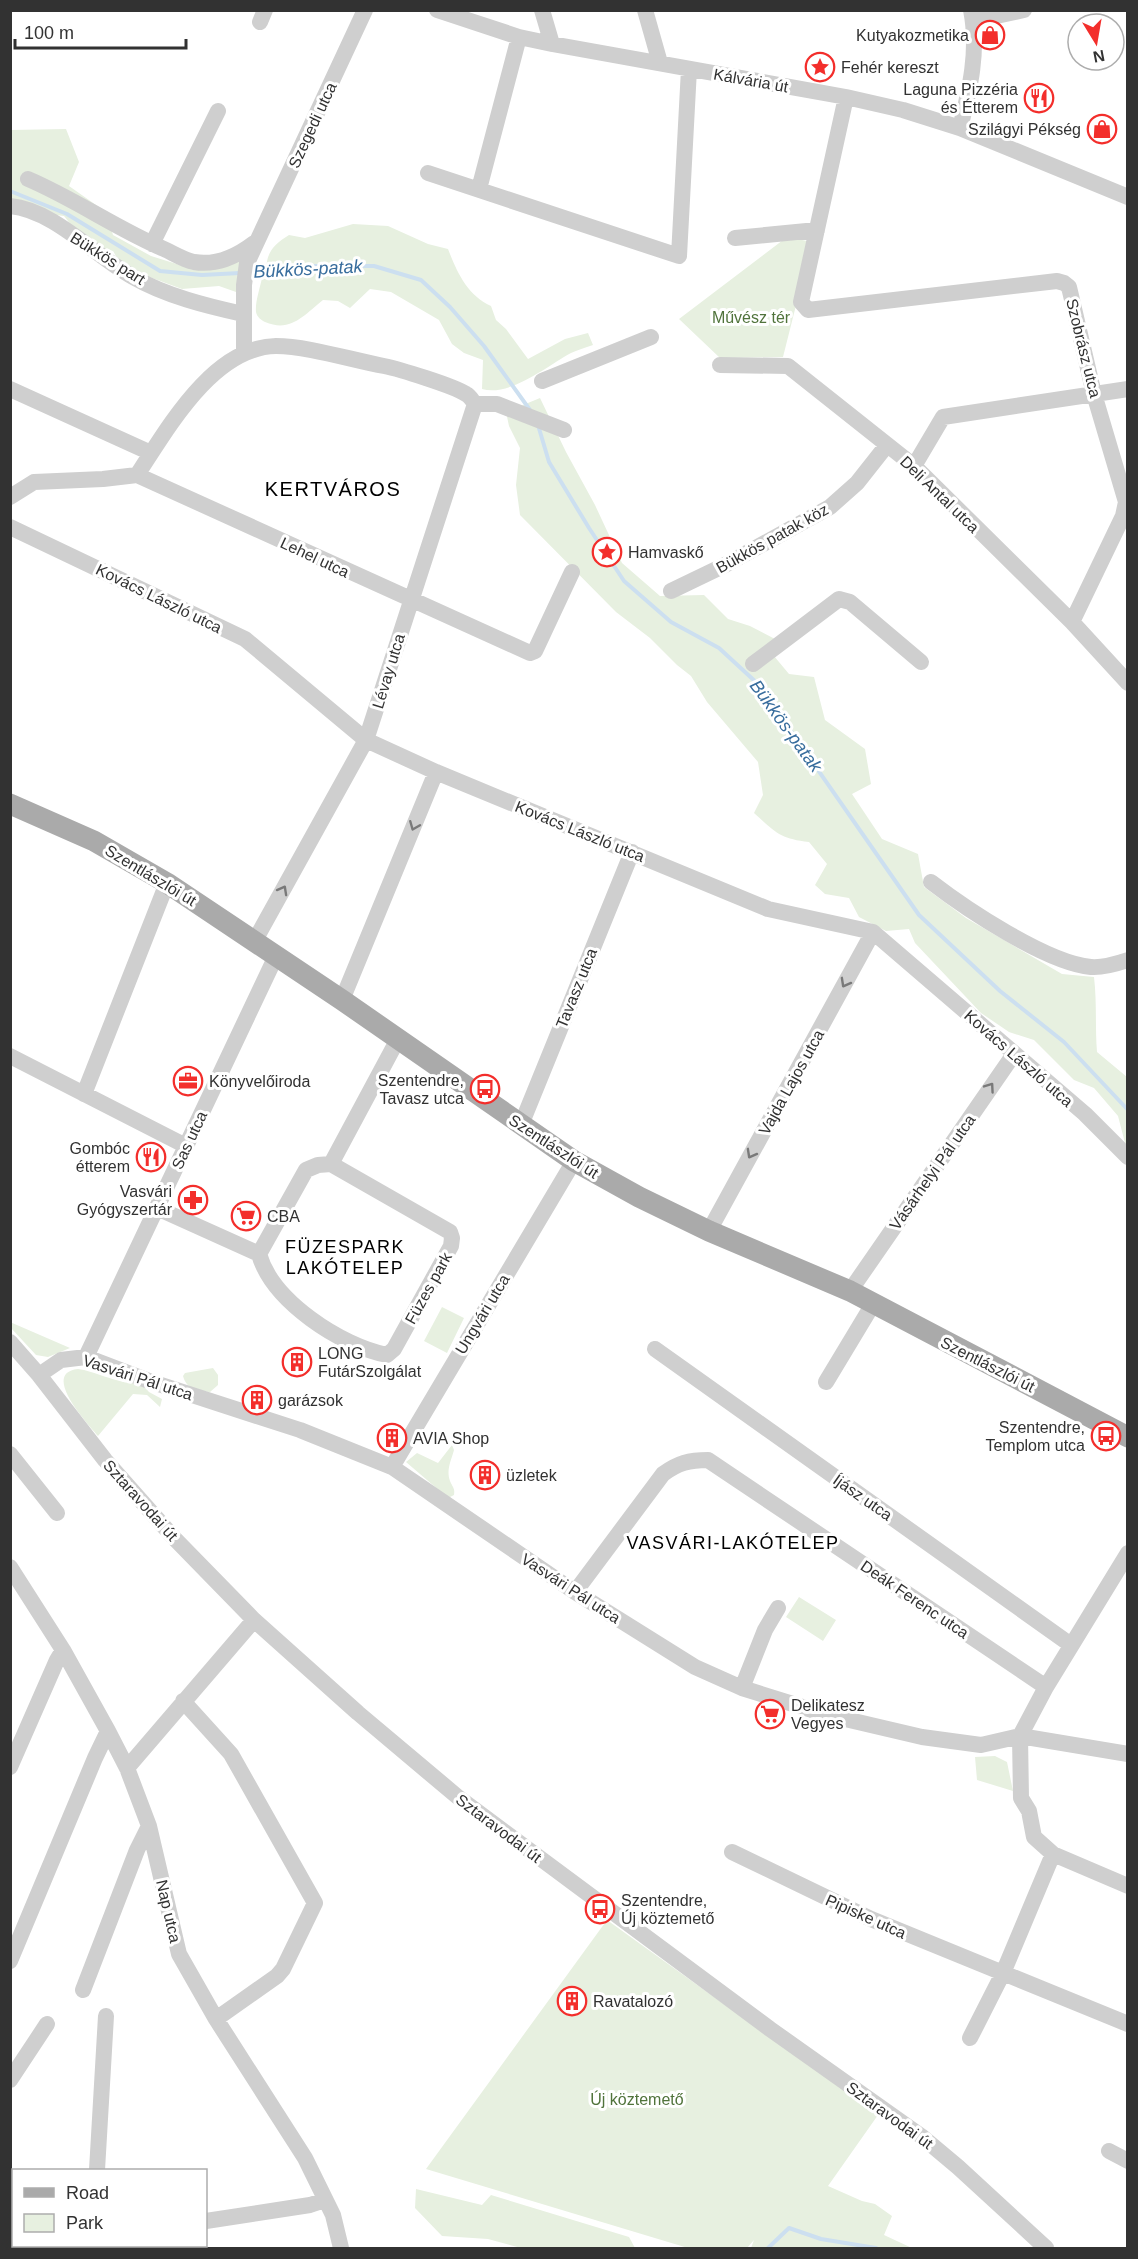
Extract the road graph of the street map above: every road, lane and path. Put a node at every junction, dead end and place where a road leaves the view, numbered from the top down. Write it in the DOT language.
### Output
graph roads {
  1 [pos="365,10"];
  2 [pos="436,10"];
  3 [pos="542,10"];
  4 [pos="645,10"];
  5 [pos="1024,10"];
  6 [pos="972,16"];
  7 [pos="519,37"];
  8 [pos="552,45"];
  9 [pos="660,63"];
  10 [pos="689,69"];
  11 [pos="846,97"];
  12 [pos="218,111"];
  13 [pos="960,128"];
  14 [pos="428,173"];
  15 [pos="28,179"];
  16 [pos="479,189"];
  17 [pos="1128,197"];
  18 [pos="10,206"];
  19 [pos="817,230"];
  20 [pos="260,238"];
  21 [pos="735,238"];
  22 [pos="152,244"];
  23 [pos="243,314"];
  24 [pos="651,337"];
  25 [pos="244,352"];
  26 [pos="720,365"];
  27 [pos="542,381"];
  28 [pos="10,389"];
  29 [pos="1128,389"];
  30 [pos="1094,394"];
  31 [pos="475,404"];
  32 [pos="564,430"];
  33 [pos="887,445"];
  34 [pos="151,453"];
  35 [pos="914,466"];
  36 [pos="137,475"];
  37 [pos="10,497"];
  38 [pos="1127,502"];
  39 [pos="10,527"];
  40 [pos="572,572"];
  41 [pos="671,591"];
  42 [pos="410,600"];
  43 [pos="1072,622"];
  44 [pos="921,662"];
  45 [pos="753,664"];
  46 [pos="1128,683"];
  47 [pos="366,740"];
  48 [pos="436,772"];
  49 [pos="11,807"];
  50 [pos="632,852"];
  51 [pos="931,882"];
  52 [pos="167,883"];
  53 [pos="873,932"];
  54 [pos="254,942"];
  55 [pos="276,956"];
  56 [pos="1128,960"];
  57 [pos="342,1000"];
  58 [pos="398,1039"];
  59 [pos="1014,1054"];
  60 [pos="10,1056"];
  61 [pos="84,1094"];
  62 [pos="521,1125"];
  63 [pos="186,1146"];
  64 [pos="1128,1156"];
  65 [pos="574,1161"];
  66 [pos="331,1164"];
  67 [pos="157,1208"];
  68 [pos="709,1231"];
  69 [pos="259,1254"];
  70 [pos="850,1291"];
  71 [pos="873,1304"];
  72 [pos="10,1342"];
  73 [pos="655,1349"];
  74 [pos="86,1357"];
  75 [pos="39,1375"];
  76 [pos="826,1382"];
  77 [pos="1128,1437"];
  78 [pos="10,1454"];
  79 [pos="392,1467"];
  80 [pos="57,1513"];
  81 [pos="1128,1553"];
  82 [pos="10,1567"];
  83 [pos="575,1592"];
  84 [pos="778,1608"];
  85 [pos="254,1620"];
  86 [pos="1071,1645"];
  87 [pos="63,1650"];
  88 [pos="1046,1687"];
  89 [pos="742,1688"];
  90 [pos="183,1701"];
  91 [pos="108,1731"];
  92 [pos="1020,1736"];
  93 [pos="1128,1754"];
  94 [pos="10,1767"];
  95 [pos="126,1768"];
  96 [pos="149,1826"];
  97 [pos="732,1852"];
  98 [pos="1053,1854"];
  99 [pos="1128,1886"];
  100 [pos="10,1961"];
  101 [pos="1003,1973"];
  102 [pos="83,1990"];
  103 [pos="105,2016"];
  104 [pos="216,2019"];
  105 [pos="47,2024"];
  106 [pos="1128,2024"];
  107 [pos="970,2038"];
  108 [pos="10,2080"];
  109 [pos="1108,2151"];
  110 [pos="1128,2161"];
  111 [pos="97,2169"];
  112 [pos="326,2200"];
  113 [pos="207,2222"];
  114 [pos="341,2248"];
  115 [pos="1046,2248"];
  1 -- 20 [label="street, Szegedi utca"];
  2 -- 7 [label="street, Kálvária út"];
  3 -- 8 [label="street"];
  4 -- 9 [label="street"];
  5 -- 6 [label="street"];
  6 -- 13 [label="street"];
  7 -- 8 [label="street, Kálvária út"];
  7 -- 16 [label="street"];
  8 -- 9 [label="street, Kálvária út"];
  9 -- 10 [label="street, Kálvária út"];
  10 -- 11 [label="street, Kálvária út"];
  10 -- 16 [label="street"];
  11 -- 13 [label="street, Kálvária út"];
  11 -- 19 [label="street"];
  12 -- 22 [label="street"];
  13 -- 17 [label="street, Kálvária út"];
  14 -- 16 [label="street"];
  15 -- 22 [label="street, Bükkös part"];
  18 -- 23 [label="street, Bükkös part"];
  19 -- 21 [label="street"];
  19 -- 30 [label="street, Szobrász utca"];
  20 -- 22 [label="street, Bükkös part"];
  20 -- 23 [label="street, Szegedi utca"];
  23 -- 25 [label="street, Szegedi utca"];
  24 -- 27 [label="street"];
  25 -- 31 [label="street"];
  25 -- 34 [label="street"];
  26 -- 33 [label="street, Deli Antal utca"];
  28 -- 34 [label="street"];
  29 -- 30 [label="street"];
  30 -- 35 [label="street"];
  30 -- 38 [label="street, Szobrász utca"];
  31 -- 32 [label="street"];
  31 -- 42 [label="street, Lévay utca"];
  33 -- 35 [label="street, Deli Antal utca"];
  33 -- 41 [label="street, Bükkös patak köz"];
  34 -- 36 [label="street"];
  35 -- 43 [label="street, Deli Antal utca"];
  36 -- 37 [label="street"];
  36 -- 42 [label="street, Lehel utca"];
  38 -- 43 [label="street, Szobrász utca"];
  39 -- 47 [label="street, Kovács László utca"];
  40 -- 42 [label="street, Lehel utca"];
  42 -- 47 [label="street, Lévay utca"];
  43 -- 46 [label="street, Deli Antal utca"];
  44 -- 45 [label="street"];
  47 -- 48 [label="street, Kovács László utca"];
  54 -- 47 [label="street, Lévay utca, one-way"];
  48 -- 50 [label="street, Kovács László utca"];
  48 -- 57 [label="street, one-way"];
  49 -- 52 [label="main road, Szentlászlói út"];
  50 -- 53 [label="street, Kovács László utca"];
  50 -- 62 [label="street, Tavasz utca"];
  51 -- 56 [label="street"];
  52 -- 54 [label="main road, Szentlászlói út"];
  52 -- 61 [label="street"];
  53 -- 59 [label="street, Kovács László utca"];
  53 -- 68 [label="street, Vajda Lajos utca, one-way"];
  54 -- 55 [label="main road, Szentlászlói út"];
  55 -- 57 [label="main road, Szentlászlói út"];
  55 -- 63 [label="street, Sas utca"];
  57 -- 58 [label="main road, Szentlászlói út"];
  58 -- 62 [label="main road, Szentlászlói út"];
  58 -- 66 [label="street"];
  59 -- 64 [label="street, Kovács László utca"];
  70 -- 59 [label="street, Vásárhelyi Pál utca, one-way"];
  60 -- 61 [label="street"];
  61 -- 63 [label="street"];
  62 -- 65 [label="main road, Szentlászlói út"];
  63 -- 67 [label="street, Sas utca"];
  65 -- 68 [label="main road, Szentlászlói út"];
  65 -- 79 [label="street, Ungvári utca"];
  66 -- 69 [label="street"];
  66 -- 69 [label="street, Füzes park"];
  67 -- 69 [label="street"];
  67 -- 74 [label="street, Sas utca"];
  68 -- 70 [label="main road, Szentlászlói út"];
  70 -- 71 [label="main road, Szentlászlói út"];
  71 -- 76 [label="street"];
  71 -- 77 [label="main road, Szentlászlói út"];
  72 -- 75 [label="street, Sztaravodai út"];
  73 -- 86 [label="street, Íjász utca"];
  74 -- 75 [label="street, Vasvári Pál utca"];
  74 -- 79 [label="street, Vasvári Pál utca"];
  75 -- 85 [label="street, Sztaravodai út"];
  78 -- 80 [label="street"];
  79 -- 83 [label="street, Vasvári Pál utca"];
  81 -- 86 [label="street"];
  82 -- 87 [label="street, Nap utca"];
  83 -- 88 [label="street, Deák Ferenc utca"];
  83 -- 89 [label="street, Vasvári Pál utca"];
  84 -- 89 [label="street"];
  85 -- 90 [label="street"];
  85 -- 115 [label="street, Sztaravodai út"];
  86 -- 88 [label="street"];
  87 -- 91 [label="street, Nap utca"];
  87 -- 94 [label="street"];
  88 -- 92 [label="street"];
  89 -- 92 [label="street, Vasvári Pál utca"];
  90 -- 95 [label="street"];
  90 -- 104 [label="street"];
  91 -- 95 [label="street, Nap utca"];
  91 -- 100 [label="street"];
  92 -- 93 [label="street, Vasvári Pál utca"];
  92 -- 98 [label="street"];
  95 -- 96 [label="street, Nap utca"];
  96 -- 102 [label="street"];
  96 -- 104 [label="street, Nap utca"];
  97 -- 101 [label="street, Pipiske utca"];
  98 -- 99 [label="street"];
  98 -- 101 [label="street"];
  101 -- 106 [label="street, Pipiske utca"];
  101 -- 107 [label="street"];
  103 -- 111 [label="street"];
  104 -- 112 [label="street, Nap utca"];
  105 -- 108 [label="street"];
  109 -- 110 [label="street"];
  112 -- 113 [label="street"];
  112 -- 114 [label="street, Nap utca"];
}
